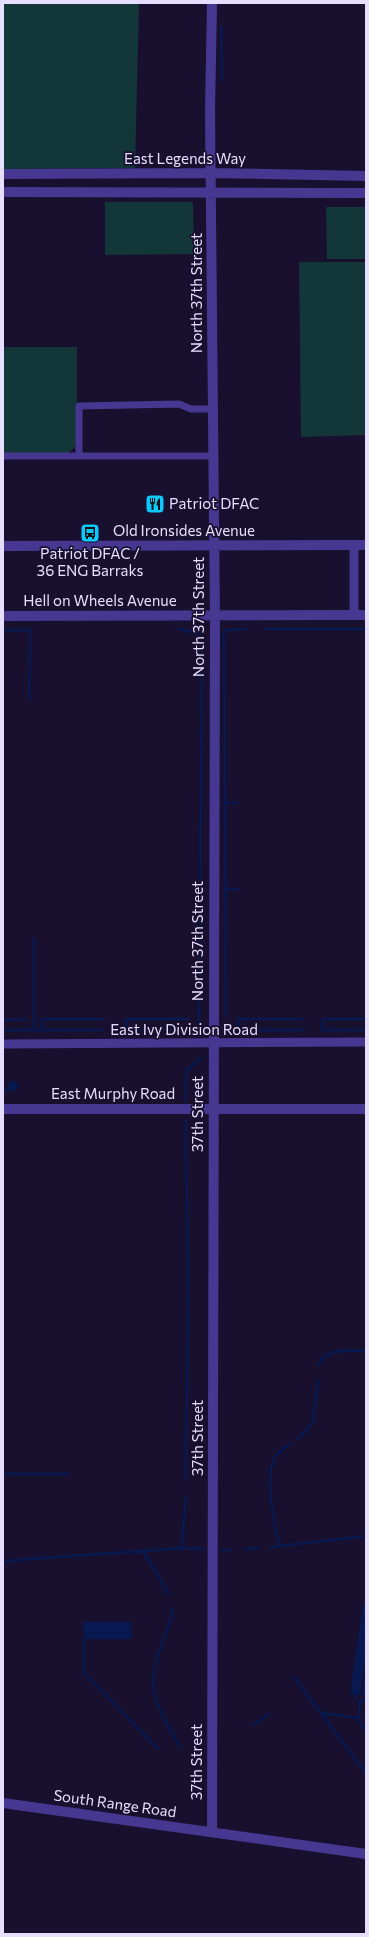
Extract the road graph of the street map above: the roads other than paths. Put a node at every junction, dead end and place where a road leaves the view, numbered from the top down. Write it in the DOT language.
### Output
graph roads {
  1 [pos="212,3"];
  2 [pos="211,173"];
  3 [pos="3,174"];
  4 [pos="366,176"];
  5 [pos="211,191"];
  6 [pos="3,192"];
  7 [pos="366,193"];
  8 [pos="212,408"];
  9 [pos="3,456"];
  10 [pos="79,456"];
  11 [pos="213,456"];
  12 [pos="354,545"];
  13 [pos="366,545"];
  14 [pos="3,546"];
  15 [pos="214,546"];
  16 [pos="215,615"];
  17 [pos="354,615"];
  18 [pos="366,615"];
  19 [pos="3,616"];
  20 [pos="366,1042"];
  21 [pos="213,1043"];
  22 [pos="3,1044"];
  23 [pos="3,1109"];
  24 [pos="366,1109"];
  25 [pos="212,1110"];
  26 [pos="3,1803"];
  27 [pos="212,1832"];
  28 [pos="366,1854"];
  1 -- 2 [label="street, North 37th Street"];
  2 -- 3 [label="street, East Legends Way"];
  2 -- 4 [label="street, East Legends Way"];
  2 -- 5 [label="street, North 37th Street"];
  5 -- 6 [label="street"];
  5 -- 7 [label="street"];
  5 -- 8 [label="street, North 37th Street"];
  8 -- 10 [label="street"];
  8 -- 11 [label="street, North 37th Street"];
  9 -- 10 [label="street"];
  10 -- 11 [label="street"];
  11 -- 15 [label="street, North 37th Street"];
  12 -- 13 [label="street, Old Ironsides Avenue"];
  12 -- 15 [label="street, Old Ironsides Avenue"];
  12 -- 17 [label="street"];
  14 -- 15 [label="street, Old Ironsides Avenue"];
  15 -- 16 [label="street, North 37th Street"];
  16 -- 17 [label="street, Hell on Wheels Avenue"];
  16 -- 19 [label="street, Hell on Wheels Avenue"];
  16 -- 21 [label="street, North 37th Street"];
  17 -- 18 [label="street, Hell on Wheels Avenue"];
  20 -- 21 [label="street, East Ivy Division Road"];
  21 -- 22 [label="street, East Ivy Division Road"];
  21 -- 25 [label="street, 37th Street"];
  23 -- 25 [label="street, East Murphy Road"];
  24 -- 25 [label="street, East Murphy Road"];
  25 -- 27 [label="street, 37th Street"];
  26 -- 27 [label="street, South Range Road"];
  27 -- 28 [label="street, South Range Road"];
}
